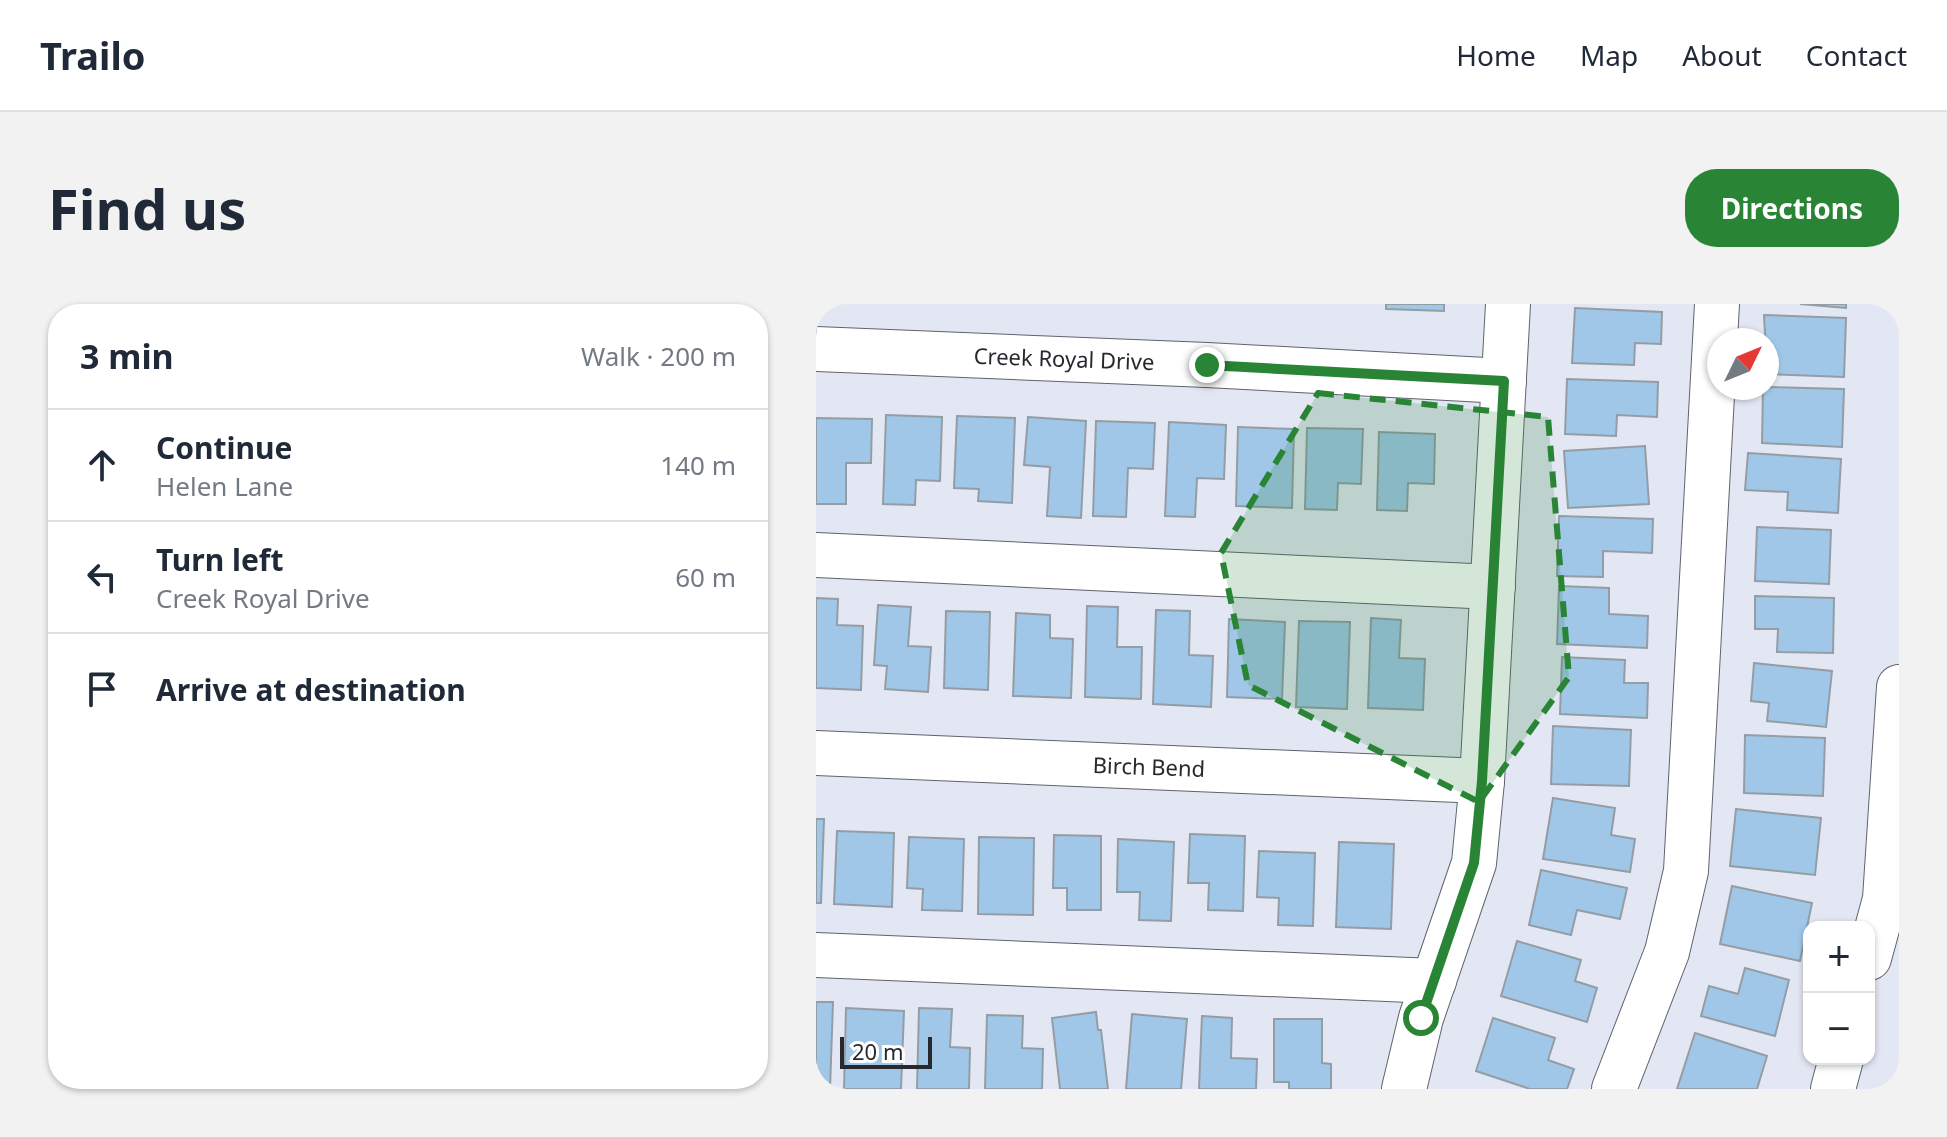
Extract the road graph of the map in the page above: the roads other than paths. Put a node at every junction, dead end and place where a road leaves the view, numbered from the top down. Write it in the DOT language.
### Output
graph roads {
  1 [pos="1508,304"];
  2 [pos="1717,304"];
  3 [pos="816,349"];
  4 [pos="1504,381"];
  5 [pos="816,555"];
  6 [pos="1493,587"];
  7 [pos="1899,687"];
  8 [pos="816,753"];
  9 [pos="1482,781"];
  10 [pos="1875,936"];
  11 [pos="816,955"];
  12 [pos="1434,981"];
  13 [pos="1839,1065"];
  14 [pos="1404,1089"];
  15 [pos="1614,1089"];
  16 [pos="1833,1089"];
  1 -- 4 [label="street"];
  2 -- 15 [label="street"];
  3 -- 4 [label="street, Creek Royal Drive"];
  4 -- 6 [label="street"];
  5 -- 6 [label="street"];
  6 -- 9 [label="street"];
  7 -- 10 [label="street"];
  8 -- 9 [label="street, Birch Bend"];
  9 -- 12 [label="street"];
  11 -- 12 [label="street"];
  12 -- 14 [label="street"];
  13 -- 16 [label="street"];
}
